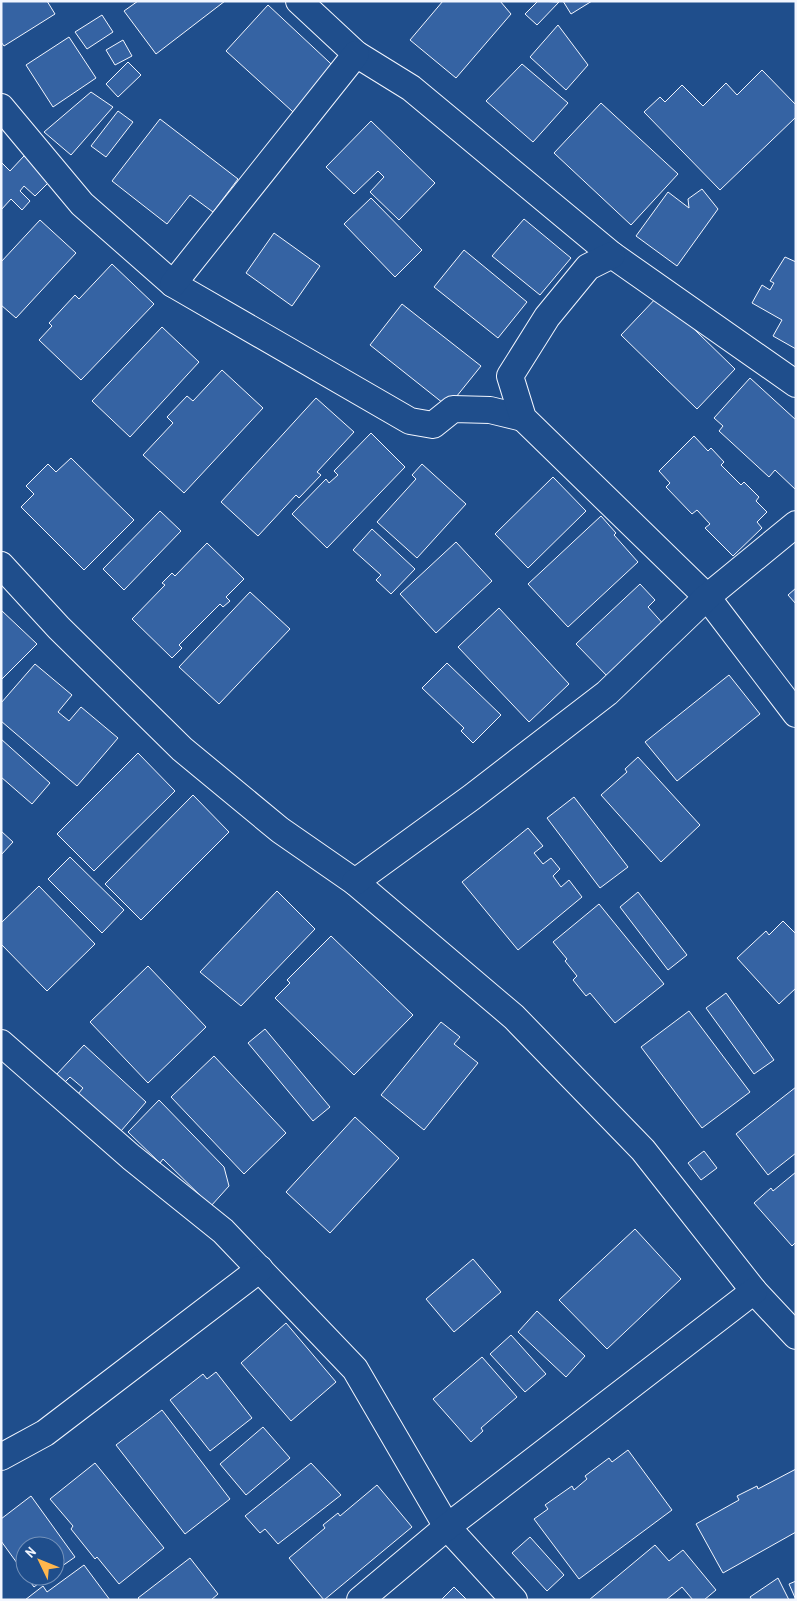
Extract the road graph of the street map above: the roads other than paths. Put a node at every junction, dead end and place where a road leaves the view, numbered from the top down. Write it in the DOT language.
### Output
graph roads {
  1 [pos="299,1"];
  2 [pos="356,54"];
  3 [pos="1,107"];
  4 [pos="612,256"];
  5 [pos="173,284"];
  6 [pos="796,384"];
  7 [pos="523,418"];
  8 [pos="796,524"];
  9 [pos="1,564"];
  10 [pos="707,596"];
  11 [pos="796,714"];
  12 [pos="355,882"];
  13 [pos="3,1046"];
  14 [pos="260,1269"];
  15 [pos="754,1291"];
  16 [pos="796,1336"];
  17 [pos="1,1457"];
  18 [pos="447,1527"];
  19 [pos="360,1600"];
  20 [pos="514,1600"];
  1 -- 2 [label="street"];
  2 -- 4 [label="street"];
  2 -- 5 [label="street"];
  3 -- 5 [label="street"];
  4 -- 6 [label="street"];
  4 -- 7 [label="street"];
  5 -- 7 [label="street"];
  7 -- 10 [label="street"];
  8 -- 10 [label="street"];
  9 -- 12 [label="street"];
  10 -- 11 [label="street"];
  10 -- 12 [label="street"];
  12 -- 15 [label="street"];
  13 -- 14 [label="street"];
  14 -- 17 [label="street"];
  14 -- 18 [label="street"];
  15 -- 16 [label="street"];
  15 -- 18 [label="street"];
  18 -- 19 [label="street"];
  18 -- 20 [label="street"];
}
